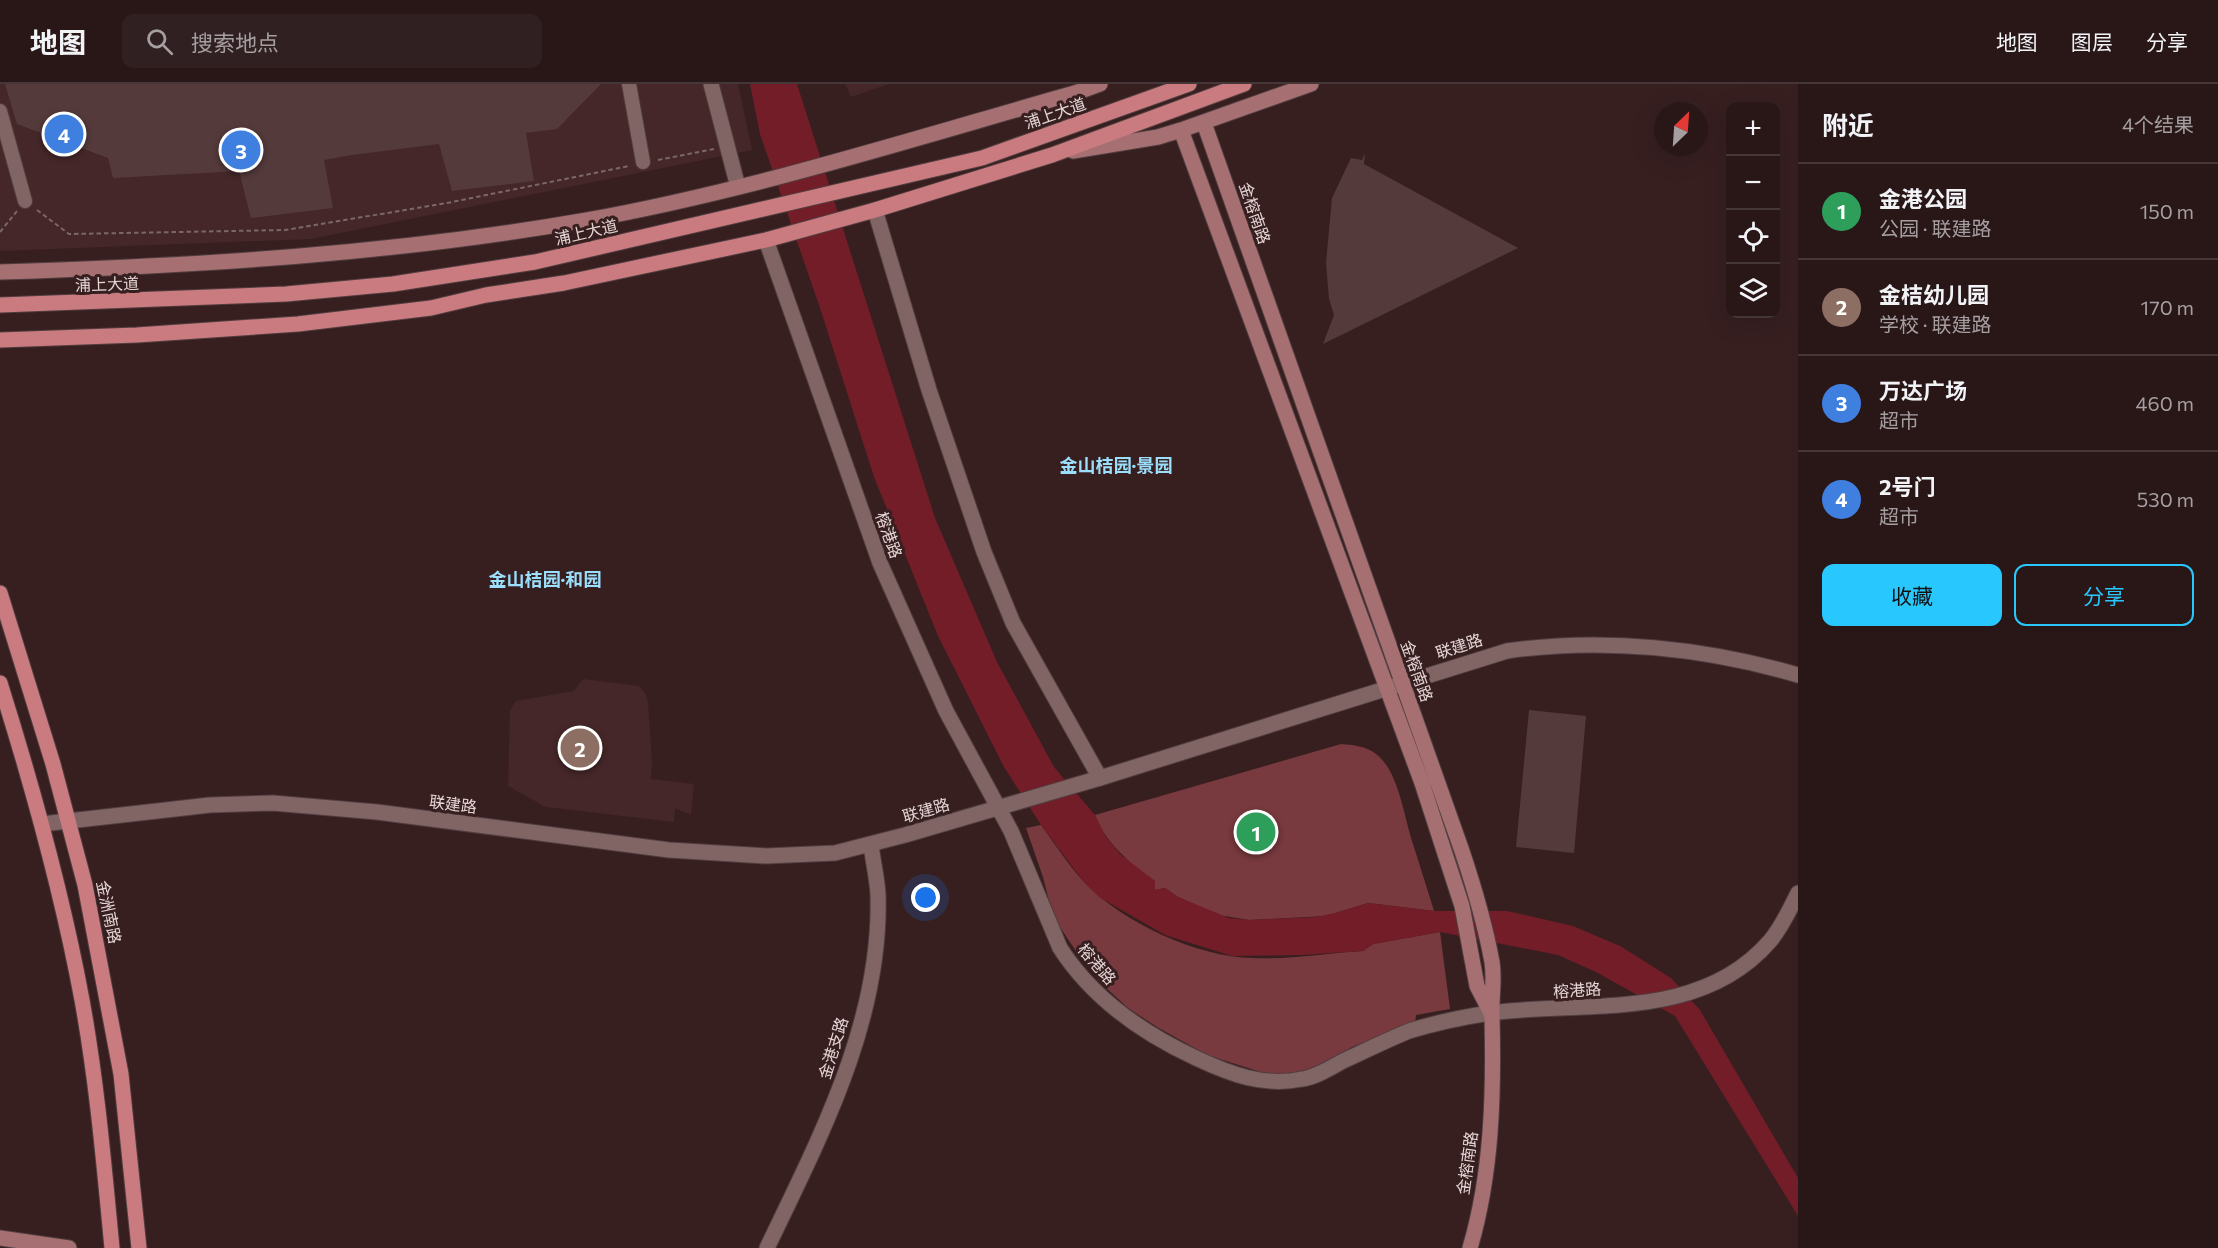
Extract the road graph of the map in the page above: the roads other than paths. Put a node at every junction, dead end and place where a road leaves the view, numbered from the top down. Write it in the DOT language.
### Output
graph roads {
  1 [pos="628,84"];
  2 [pos="711,84"];
  3 [pos="1100,84"];
  4 [pos="1189,84"];
  5 [pos="1244,84"];
  6 [pos="1311,84"];
  7 [pos="0,111"];
  8 [pos="1204,123"];
  9 [pos="1181,130"];
  10 [pos="1052,155"];
  11 [pos="644,162"];
  12 [pos="738,187"];
  13 [pos="25,201"];
  14 [pos="875,210"];
  15 [pos="766,240"];
  16 [pos="0,272"];
  17 [pos="0,305"];
  18 [pos="0,340"];
  19 [pos="0,593"];
  20 [pos="1798,675"];
  21 [pos="0,684"];
  22 [pos="1402,684"];
  23 [pos="1387,688"];
  24 [pos="1100,778"];
  25 [pos="999,807"];
  26 [pos="69,821"];
  27 [pos="42,824"];
  28 [pos="871,845"];
  29 [pos="1798,893"];
  30 [pos="1491,1013"];
  31 [pos="0,1238"];
  32 [pos="69,1248"];
  33 [pos="112,1248"];
  34 [pos="139,1248"];
  35 [pos="767,1248"];
  36 [pos="1470,1248"];
  1 -- 11 [label="street"];
  2 -- 12 [label="street"];
  3 -- 12 [label="main road"];
  4 -- 17 [label="main road, 浦上大道"];
  5 -- 10 [label="main road"];
  6 -- 8 [label="main road"];
  7 -- 13 [label="street"];
  8 -- 9 [label="main road"];
  8 -- 22 [label="main road, 金榕南路"];
  9 -- 10 [label="main road"];
  9 -- 23 [label="main road"];
  10 -- 14 [label="main road"];
  12 -- 16 [label="main road"];
  14 -- 15 [label="main road"];
  14 -- 24 [label="street"];
  15 -- 18 [label="main road"];
  15 -- 25 [label="street, 榕港路"];
  19 -- 26 [label="main road, 金洲南路"];
  20 -- 22 [label="street, 联建路"];
  21 -- 27 [label="main road"];
  22 -- 23 [label="street, 联建路"];
  22 -- 30 [label="main road, 金榕南路"];
  23 -- 24 [label="street, 联建路"];
  23 -- 30 [label="main road"];
  24 -- 25 [label="street, 联建路"];
  25 -- 28 [label="street, 联建路"];
  25 -- 30 [label="street, 榕港路"];
  26 -- 27 [label="street, 联建路"];
  26 -- 28 [label="street, 联建路"];
  26 -- 34 [label="main road, 金洲南路"];
  27 -- 33 [label="main road"];
  28 -- 35 [label="street, 金港支路"];
  29 -- 30 [label="street, 榕港路"];
  30 -- 36 [label="main road, 金榕南路"];
  31 -- 32 [label="main road"];
}
